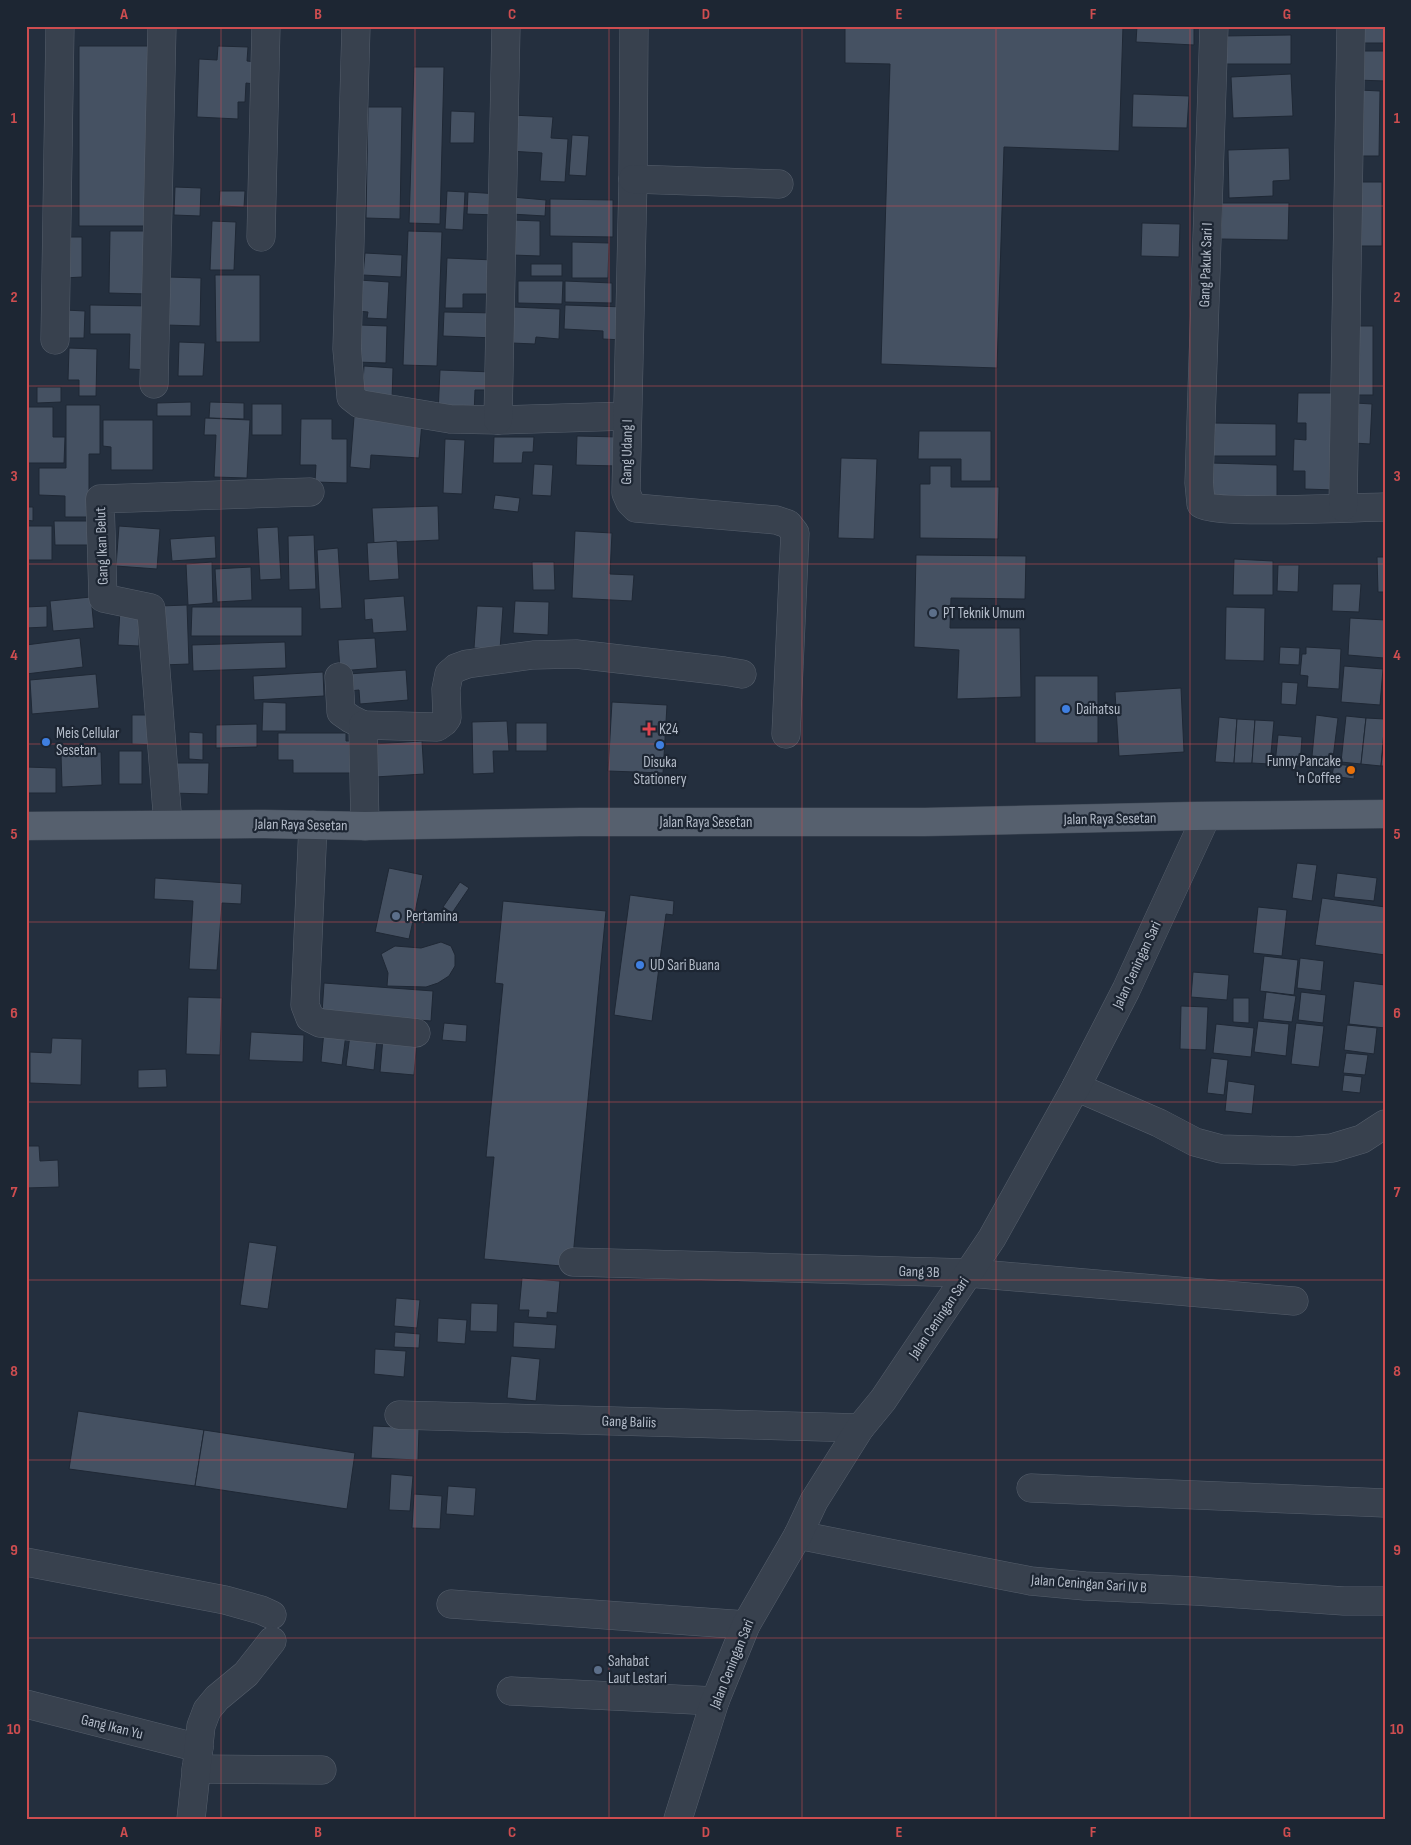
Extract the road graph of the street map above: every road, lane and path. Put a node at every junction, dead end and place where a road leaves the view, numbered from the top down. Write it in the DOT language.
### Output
graph roads {
  1 [pos="60,26"];
  2 [pos="162,26"];
  3 [pos="266,26"];
  4 [pos="356,26"];
  5 [pos="506,26"];
  6 [pos="634,26"];
  7 [pos="1214,26"];
  8 [pos="1351,26"];
  9 [pos="633,179"];
  10 [pos="779,184"];
  11 [pos="261,237"];
  12 [pos="55,340"];
  13 [pos="154,384"];
  14 [pos="627,416"];
  15 [pos="498,420"];
  16 [pos="310,492"];
  17 [pos="1343,507"];
  18 [pos="1385,507"];
  19 [pos="742,674"];
  20 [pos="339,677"];
  21 [pos="364,725"];
  22 [pos="786,734"];
  23 [pos="1385,814"];
  24 [pos="1206,817"];
  25 [pos="168,824"];
  26 [pos="313,825"];
  27 [pos="26,826"];
  28 [pos="365,826"];
  29 [pos="416,1033"];
  30 [pos="1076,1087"];
  31 [pos="1385,1124"];
  32 [pos="573,1262"];
  33 [pos="969,1273"];
  34 [pos="1294,1300"];
  35 [pos="399,1416"];
  36 [pos="860,1428"];
  37 [pos="1031,1488"];
  38 [pos="1385,1503"];
  39 [pos="798,1535"];
  40 [pos="26,1562"];
  41 [pos="1385,1601"];
  42 [pos="451,1604"];
  43 [pos="746,1625"];
  44 [pos="511,1691"];
  45 [pos="715,1701"];
  46 [pos="26,1704"];
  47 [pos="198,1758"];
  48 [pos="322,1770"];
  49 [pos="191,1819"];
  50 [pos="678,1819"];
  1 -- 12 [label="street"];
  2 -- 13 [label="street"];
  3 -- 11 [label="street"];
  4 -- 15 [label="street"];
  5 -- 15 [label="street"];
  6 -- 9 [label="street, Gang Udang I"];
  7 -- 17 [label="street, Gang Pakuk Sari I"];
  8 -- 17 [label="street"];
  9 -- 10 [label="street"];
  9 -- 14 [label="street, Gang Udang I"];
  14 -- 15 [label="street"];
  14 -- 22 [label="street, Gang Udang I"];
  16 -- 25 [label="street, Gang Ikan Belut"];
  17 -- 18 [label="street"];
  19 -- 21 [label="street"];
  20 -- 21 [label="street"];
  21 -- 28 [label="street"];
  23 -- 24 [label="main road, Jalan Raya Sesetan"];
  24 -- 28 [label="main road, Jalan Raya Sesetan"];
  24 -- 30 [label="street, Jalan Ceningan Sari"];
  25 -- 26 [label="main road, Jalan Raya Sesetan"];
  25 -- 27 [label="main road, Jalan Raya Sesetan"];
  26 -- 28 [label="main road, Jalan Raya Sesetan"];
  26 -- 29 [label="street"];
  30 -- 31 [label="street"];
  30 -- 33 [label="street, Jalan Ceningan Sari"];
  32 -- 33 [label="street, Gang 3B"];
  33 -- 34 [label="street, Gang 3B"];
  33 -- 36 [label="street, Jalan Ceningan Sari"];
  35 -- 36 [label="street, Gang Baliis"];
  36 -- 39 [label="street, Jalan Ceningan Sari"];
  37 -- 38 [label="street"];
  39 -- 41 [label="street, Jalan Ceningan Sari IV B"];
  39 -- 43 [label="street, Jalan Ceningan Sari"];
  40 -- 47 [label="street"];
  42 -- 43 [label="street"];
  43 -- 45 [label="street, Jalan Ceningan Sari"];
  44 -- 45 [label="street"];
  45 -- 50 [label="street, Jalan Ceningan Sari"];
  46 -- 47 [label="street, Gang Ikan Yu"];
  47 -- 48 [label="street, Gang Ikan Yu"];
  47 -- 49 [label="street"];
}
